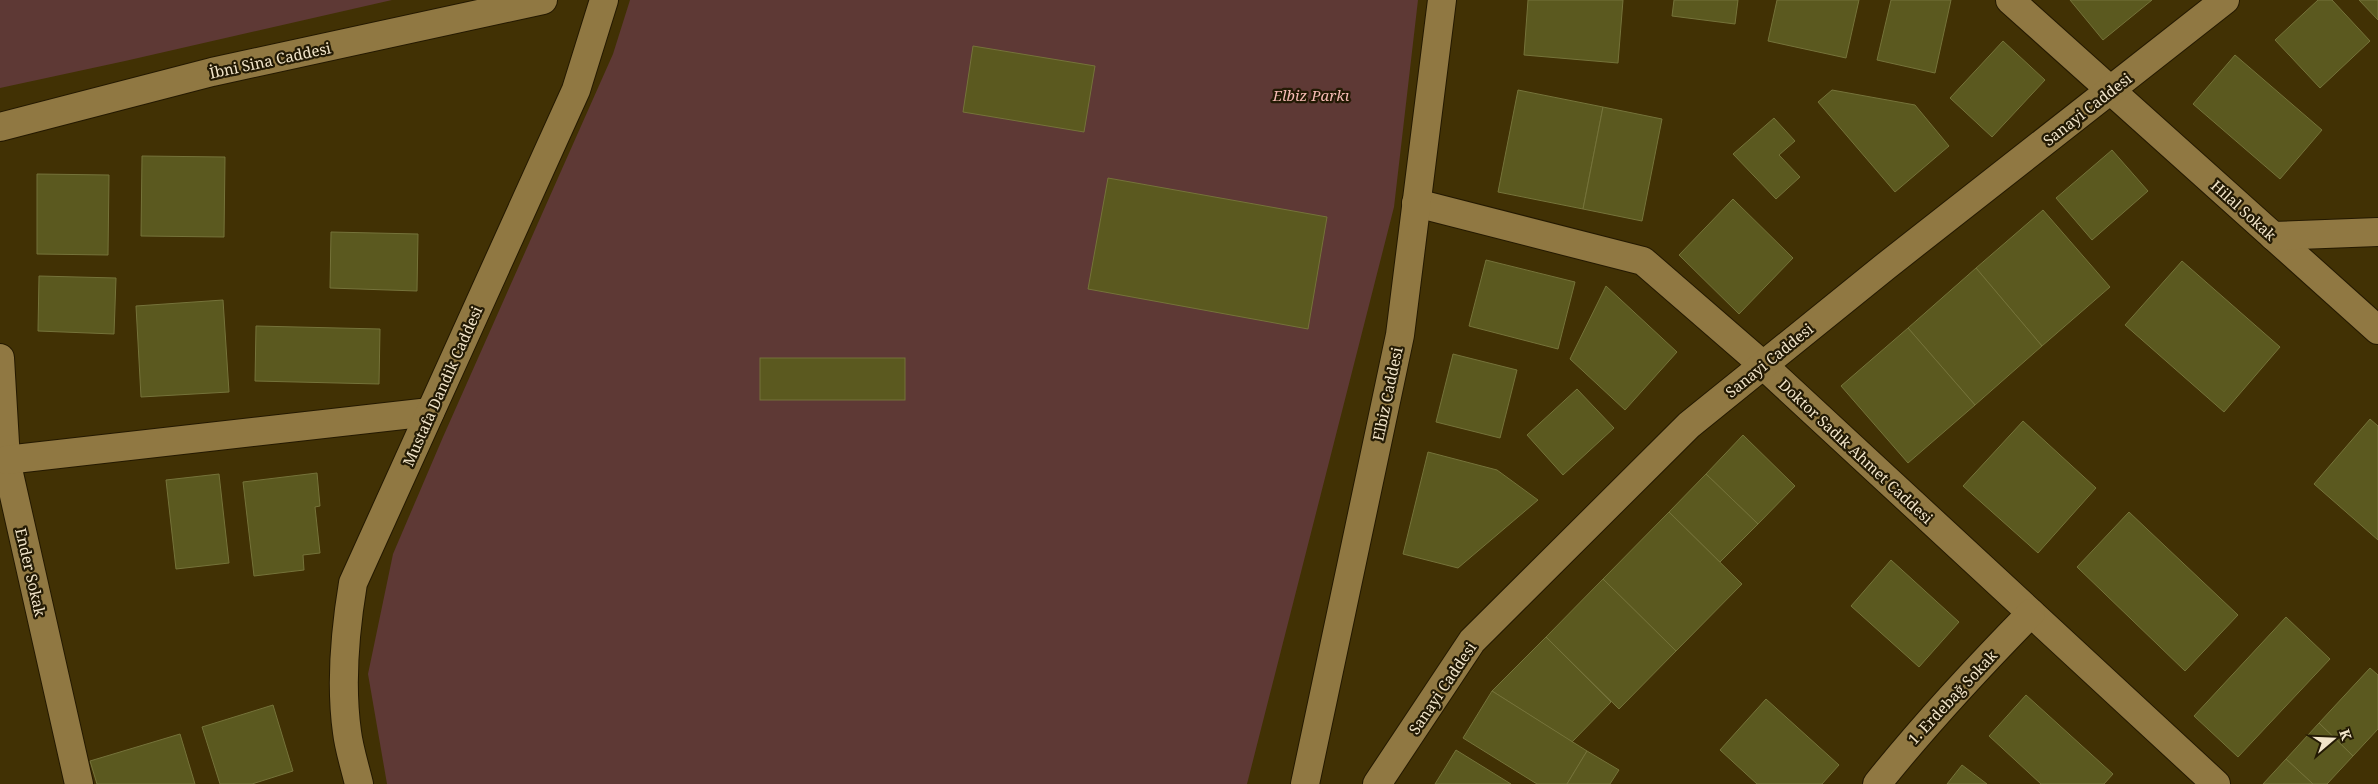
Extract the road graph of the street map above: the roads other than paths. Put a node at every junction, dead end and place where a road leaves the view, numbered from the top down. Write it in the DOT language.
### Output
graph roads {
  1 [pos="543,0"];
  2 [pos="604,0"];
  3 [pos="1442,0"];
  4 [pos="2010,0"];
  5 [pos="2225,0"];
  6 [pos="2111,90"];
  7 [pos="0,127"];
  8 [pos="1416,203"];
  9 [pos="2378,232"];
  10 [pos="2273,236"];
  11 [pos="2378,330"];
  12 [pos="0,358"];
  13 [pos="1763,365"];
  14 [pos="430,412"];
  15 [pos="6,460"];
  16 [pos="2031,613"];
  17 [pos="79,784"];
  18 [pos="358,784"];
  19 [pos="1305,784"];
  20 [pos="1377,784"];
  21 [pos="1876,784"];
  22 [pos="2216,784"];
  1 -- 7 [label="street, İbni Sina Caddesi"];
  2 -- 14 [label="street, Mustafa Dandik Caddesi"];
  3 -- 8 [label="street, Elbiz Caddesi"];
  4 -- 6 [label="street, Hilal Sokak"];
  5 -- 6 [label="street, Sanayi Caddesi"];
  6 -- 10 [label="street, Hilal Sokak"];
  6 -- 13 [label="street, Sanayi Caddesi"];
  8 -- 13 [label="street, Doktor Sadık Ahmet Caddesi"];
  8 -- 19 [label="street, Elbiz Caddesi"];
  9 -- 10 [label="street"];
  10 -- 11 [label="street, Hilal Sokak"];
  12 -- 15 [label="street, Ender Sokak"];
  13 -- 16 [label="street, Doktor Sadık Ahmet Caddesi"];
  13 -- 20 [label="street, Sanayi Caddesi"];
  14 -- 15 [label="street"];
  14 -- 18 [label="street, Mustafa Dandik Caddesi"];
  15 -- 17 [label="street, Ender Sokak"];
  16 -- 21 [label="street, 1. Erdebağ Sokak"];
  16 -- 22 [label="street, Doktor Sadık Ahmet Caddesi"];
}
